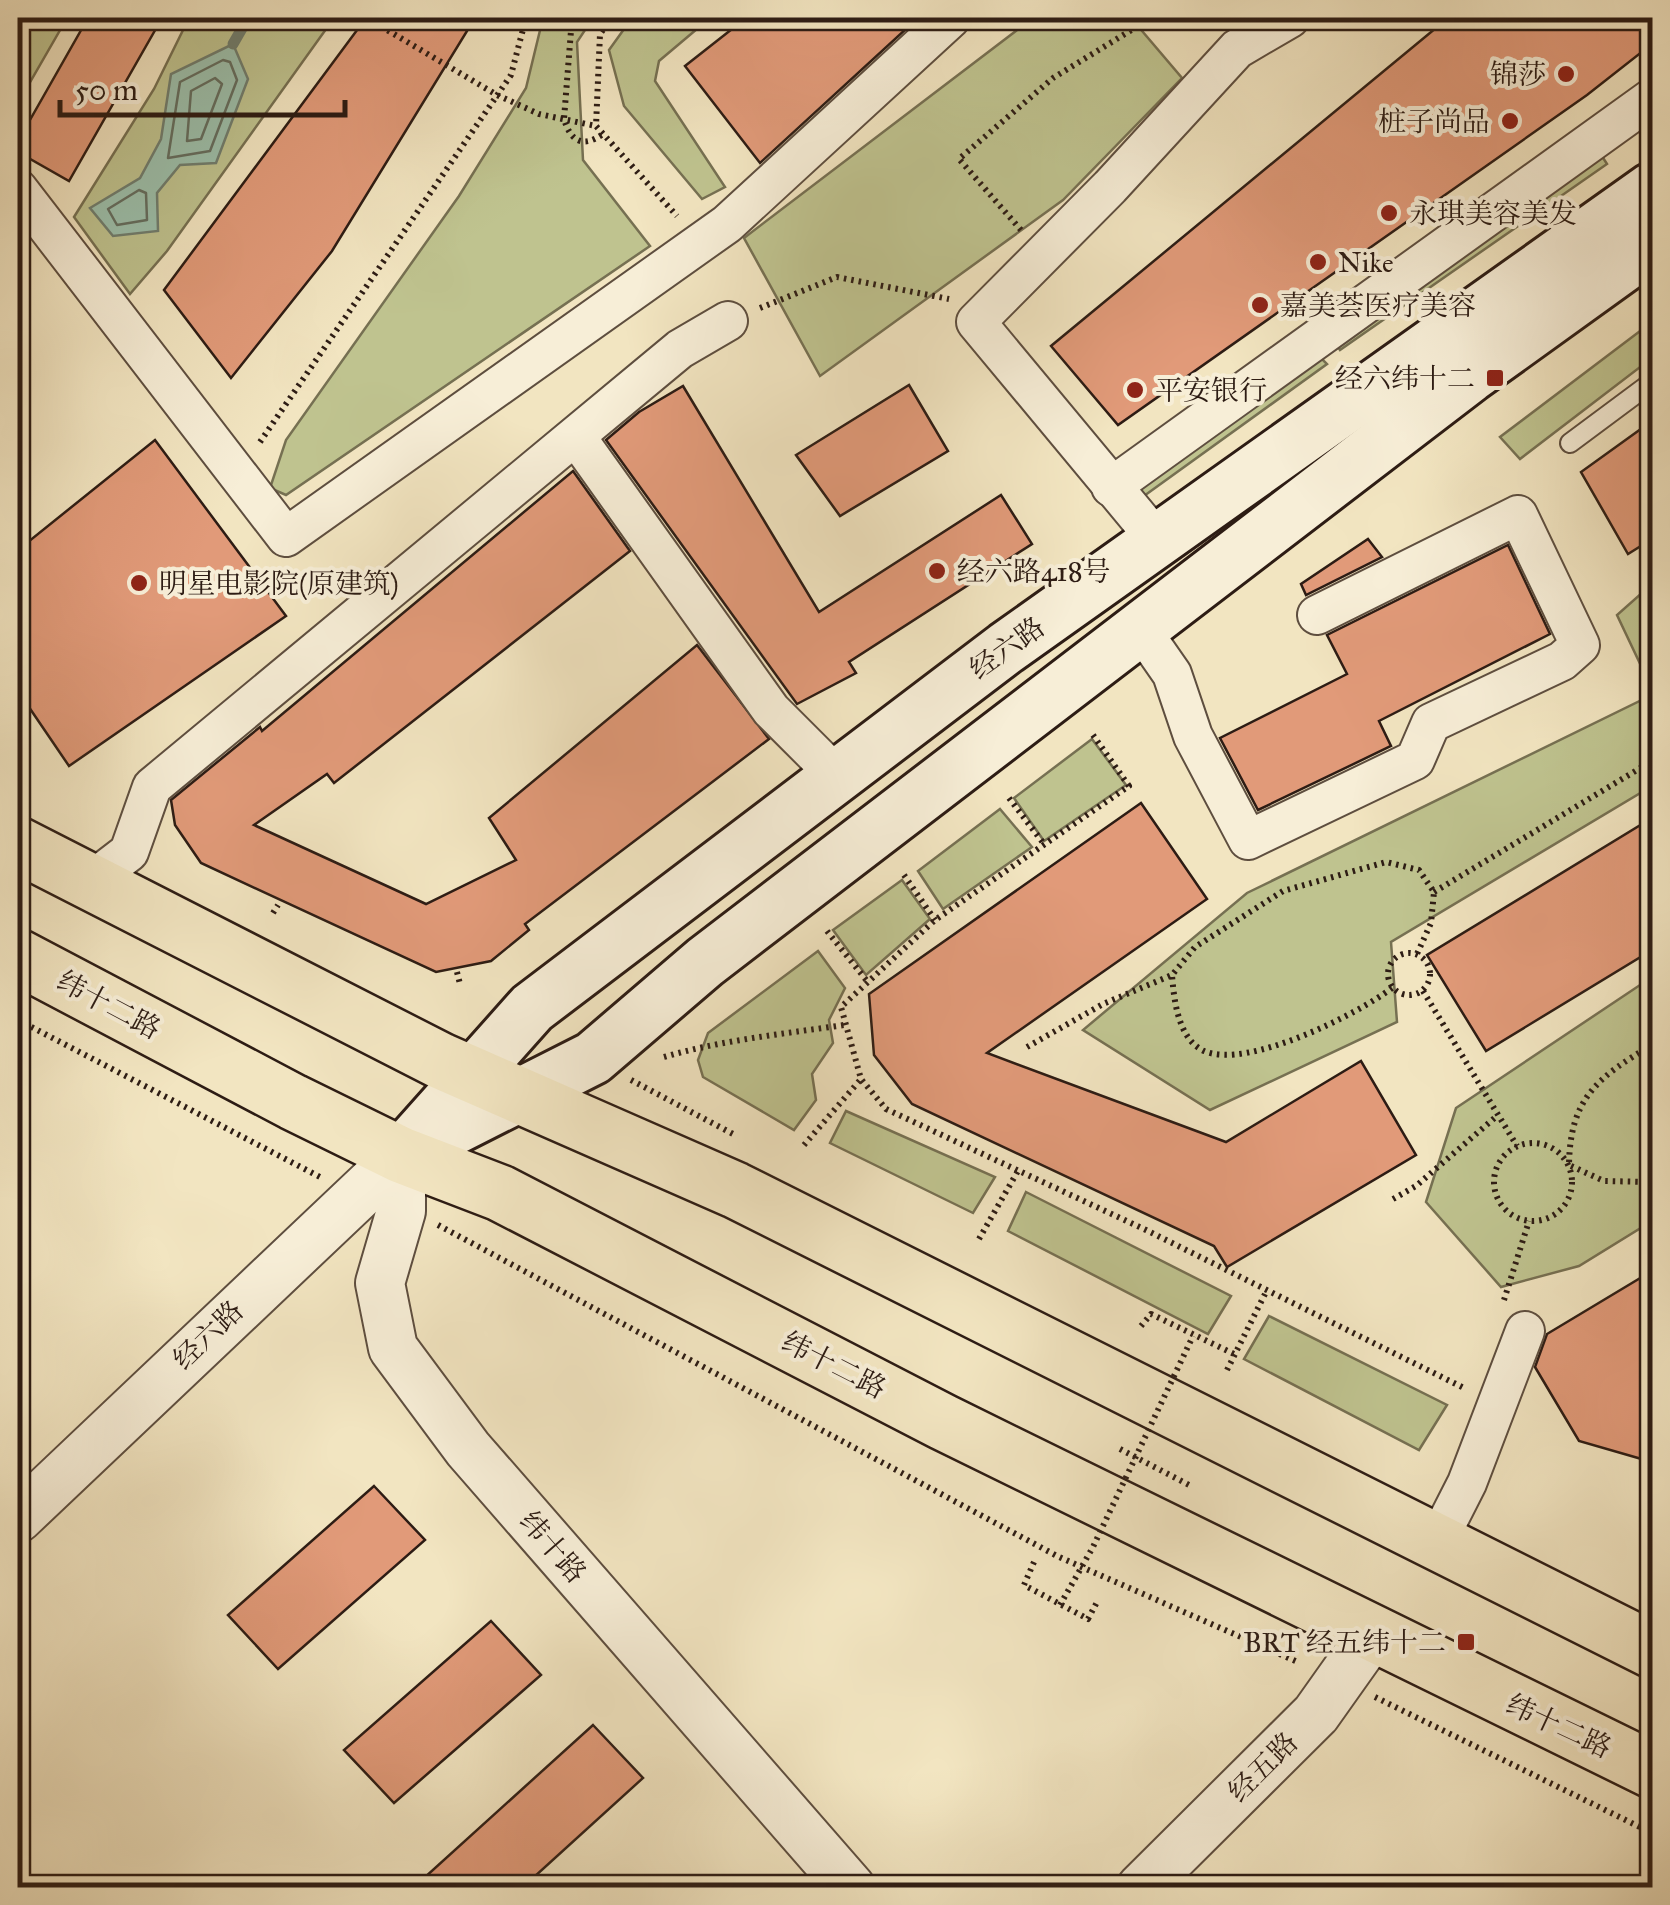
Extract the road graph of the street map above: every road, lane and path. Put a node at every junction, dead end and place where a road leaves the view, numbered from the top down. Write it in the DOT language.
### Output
graph roads {
  1 [pos="299,18"];
  2 [pos="526,18"];
  3 [pos="572,18"];
  4 [pos="612,18"];
  5 [pos="951,18"];
  6 [pos="1152,18"];
  7 [pos="1290,18"];
  8 [pos="323,19"];
  9 [pos="498,95"];
  10 [pos="1652,98"];
  11 [pos="564,119"];
  12 [pos="596,126"];
  13 [pos="603,134"];
  14 [pos="18,189"];
  15 [pos="1652,189"];
  16 [pos="701,243"];
  17 [pos="1652,245"];
  18 [pos="1041,253"];
  19 [pos="989,308"];
  20 [pos="728,320"];
  21 [pos="1652,382"];
  22 [pos="577,438"];
  23 [pos="1570,443"];
  24 [pos="237,476"];
  25 [pos="1111,488"];
  26 [pos="1158,541"];
  27 [pos="1316,615"];
  28 [pos="1140,628"];
  29 [pos="1093,735"];
  30 [pos="1652,761"];
  31 [pos="837,776"];
  32 [pos="1009,798"];
  33 [pos="1044,844"];
  34 [pos="18,845"];
  35 [pos="904,874"];
  36 [pos="90,882"];
  37 [pos="1434,892"];
  38 [pos="278,905"];
  39 [pos="273,913"];
  40 [pos="936,920"];
  41 [pos="828,931"];
  42 [pos="1417,954"];
  43 [pos="18,957"];
  44 [pos="456,972"];
  45 [pos="1172,975"];
  46 [pos="867,981"];
  47 [pos="460,984"];
  48 [pos="1392,988"];
  49 [pos="1423,991"];
  50 [pos="18,1020"];
  51 [pos="844,1025"];
  52 [pos="1652,1045"];
  53 [pos="1028,1048"];
  54 [pos="649,1062"];
  55 [pos="469,1074"];
  56 [pos="861,1079"];
  57 [pos="521,1095"];
  58 [pos="1498,1114"];
  59 [pos="804,1145"];
  60 [pos="1517,1146"];
  61 [pos="401,1155"];
  62 [pos="1569,1166"];
  63 [pos="1019,1170"];
  64 [pos="1652,1182"];
  65 [pos="1393,1199"];
  66 [pos="381,1204"];
  67 [pos="979,1239"];
  68 [pos="1267,1290"];
  69 [pos="1141,1326"];
  70 [pos="1526,1330"];
  71 [pos="1193,1336"];
  72 [pos="1234,1354"];
  73 [pos="1227,1370"];
  74 [pos="1467,1389"];
  75 [pos="1120,1449"];
  76 [pos="1135,1456"];
  77 [pos="1191,1486"];
  78 [pos="18,1518"];
  79 [pos="1437,1542"];
  80 [pos="1034,1562"];
  81 [pos="1097,1602"];
  82 [pos="1060,1605"];
  83 [pos="1372,1635"];
  84 [pos="1652,1650"];
  85 [pos="1342,1681"];
  86 [pos="1652,1770"];
  87 [pos="1652,1833"];
  88 [pos="851,1888"];
  89 [pos="1141,1888"];
  1 -- 8 [label="path"];
  2 -- 9 [label="path"];
  3 -- 11 [label="path"];
  4 -- 12 [label="path"];
  5 -- 16 [label="street"];
  6 -- 18 [label="path"];
  7 -- 18 [label="street"];
  8 -- 9 [label="path"];
  9 -- 11 [label="path"];
  9 -- 24 [label="path"];
  10 -- 25 [label="street"];
  11 -- 12 [label="path"];
  11 -- 13 [label="path"];
  12 -- 13 [label="path"];
  13 -- 16 [label="path"];
  14 -- 24 [label="street"];
  15 -- 26 [label="main road, 经六路"];
  16 -- 24 [label="street"];
  17 -- 28 [label="main road"];
  18 -- 19 [label="street"];
  19 -- 20 [label="path"];
  19 -- 25 [label="street"];
  20 -- 22 [label="street"];
  21 -- 23 [label="lane"];
  22 -- 31 [label="street"];
  22 -- 36 [label="street"];
  25 -- 26 [label="street"];
  26 -- 31 [label="main road, 经六路"];
  27 -- 28 [label="street"];
  28 -- 57 [label="main road"];
  29 -- 33 [label="path"];
  30 -- 37 [label="path"];
  31 -- 55 [label="main road, 经六路"];
  32 -- 33 [label="path"];
  33 -- 40 [label="path"];
  34 -- 36 [label="main road"];
  35 -- 40 [label="path"];
  36 -- 55 [label="main road"];
  37 -- 42 [label="path"];
  37 -- 45 [label="path"];
  38 -- 39 [label="path"];
  40 -- 46 [label="path"];
  41 -- 46 [label="path"];
  42 -- 48 [label="path"];
  42 -- 49 [label="path"];
  43 -- 61 [label="main road, 纬十二路"];
  44 -- 47 [label="path"];
  45 -- 48 [label="path"];
  45 -- 53 [label="path"];
  46 -- 51 [label="path"];
  48 -- 49 [label="path"];
  49 -- 58 [label="path"];
  50 -- 66 [label="path"];
  51 -- 54 [label="path"];
  51 -- 56 [label="path"];
  52 -- 62 [label="path"];
  55 -- 57 [label="main road"];
  55 -- 61 [label="main road, 经六路"];
  56 -- 59 [label="path"];
  56 -- 63 [label="path"];
  57 -- 61 [label="main road"];
  57 -- 79 [label="main road"];
  58 -- 60 [label="path"];
  58 -- 65 [label="path"];
  60 -- 62 [label="path"];
  60 -- 62 [label="path"];
  61 -- 66 [label="street, 纬十路"];
  61 -- 83 [label="main road, 纬十二路"];
  62 -- 64 [label="path"];
  63 -- 67 [label="path"];
  63 -- 68 [label="path"];
  66 -- 78 [label="street, 经六路"];
  66 -- 85 [label="path"];
  66 -- 88 [label="street, 纬十路"];
  68 -- 72 [label="path"];
  68 -- 74 [label="path"];
  69 -- 71 [label="path"];
  70 -- 79 [label="street"];
  71 -- 72 [label="path"];
  71 -- 76 [label="path, bridge"];
  72 -- 73 [label="path"];
  75 -- 76 [label="path"];
  76 -- 77 [label="path"];
  76 -- 82 [label="path, bridge"];
  79 -- 84 [label="main road"];
  80 -- 82 [label="path"];
  81 -- 82 [label="path"];
  83 -- 85 [label="street, 经五路"];
  83 -- 86 [label="main road, 纬十二路"];
  85 -- 87 [label="path"];
  85 -- 89 [label="street, 经五路"];
}
